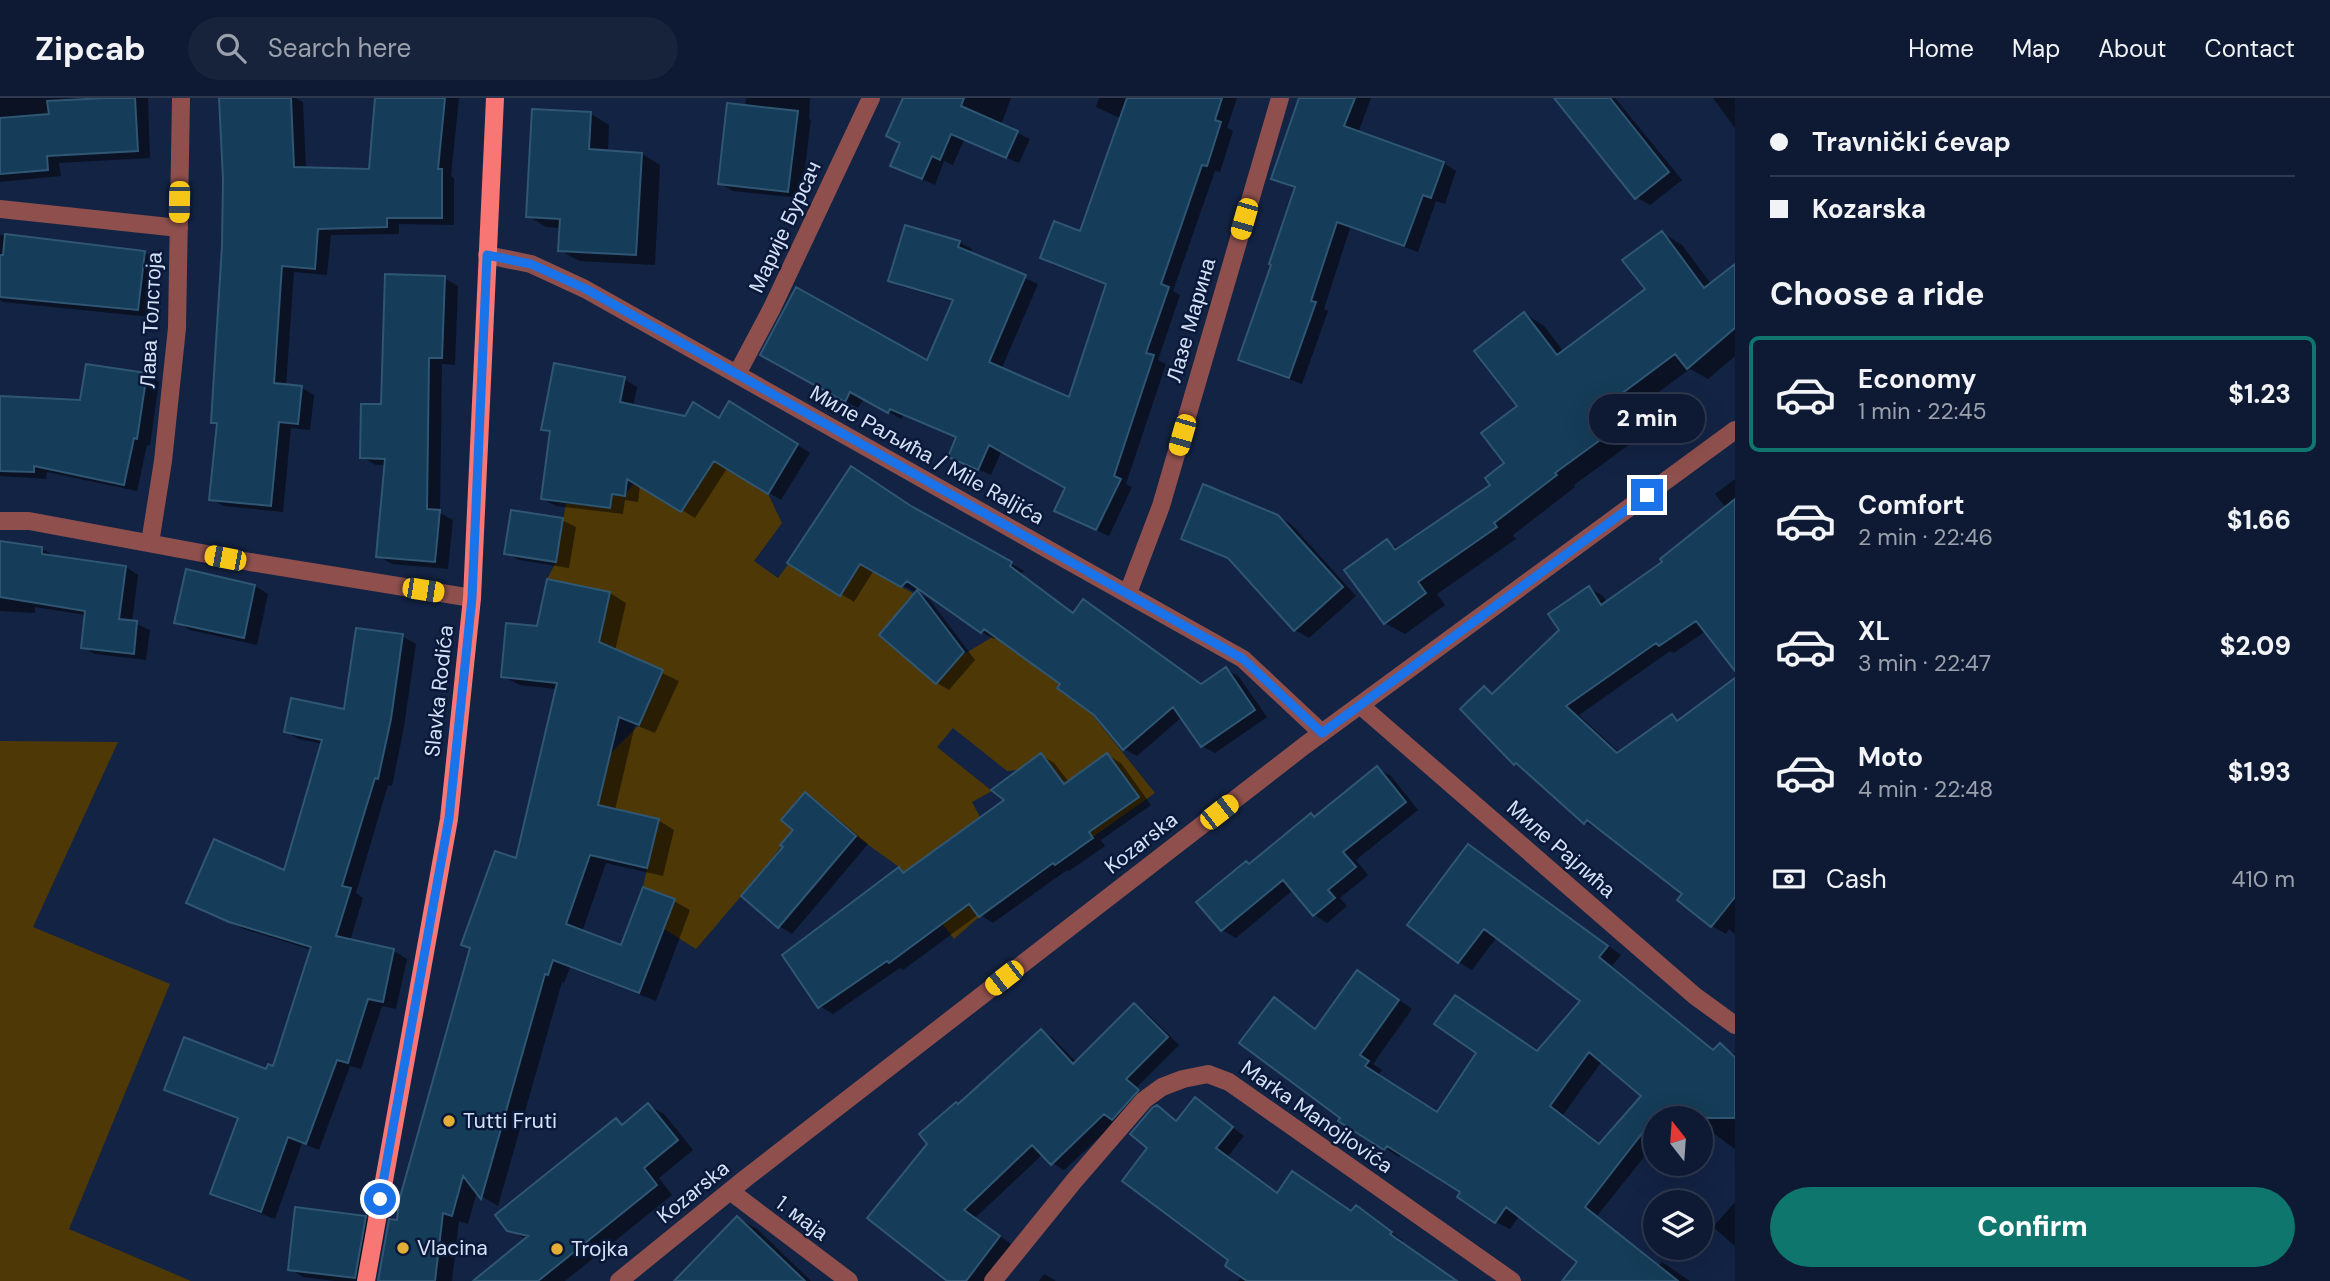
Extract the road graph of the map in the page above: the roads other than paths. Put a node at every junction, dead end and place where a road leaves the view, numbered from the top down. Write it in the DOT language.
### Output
graph roads {
  1 [pos="181,98"];
  2 [pos="495,98"];
  3 [pos="871,98"];
  4 [pos="1279,98"];
  5 [pos="0,209"];
  6 [pos="179,228"];
  7 [pos="487,255"];
  8 [pos="737,374"];
  9 [pos="1735,430"];
  10 [pos="0,521"];
  11 [pos="150,544"];
  12 [pos="1128,593"];
  13 [pos="472,598"];
  14 [pos="1360,705"];
  15 [pos="1322,733"];
  16 [pos="1735,1025"];
  17 [pos="730,1191"];
  18 [pos="366,1281"];
  19 [pos="620,1281"];
  20 [pos="849,1281"];
  21 [pos="993,1281"];
  22 [pos="1512,1281"];
  1 -- 6 [label="street, Лава Толстоја"];
  2 -- 7 [label="main road, Slavka Rodića"];
  3 -- 8 [label="street, Марије Бурсач"];
  4 -- 12 [label="street, Лазе Марина"];
  5 -- 6 [label="street"];
  6 -- 11 [label="street, Лава Толстоја"];
  7 -- 8 [label="street, Миле Раљића / Mile Raljića"];
  7 -- 13 [label="main road, Slavka Rodića"];
  8 -- 12 [label="street, Миле Раљића / Mile Raljića"];
  9 -- 14 [label="street, Kozarska"];
  10 -- 11 [label="street"];
  11 -- 13 [label="street"];
  12 -- 15 [label="street, Миле Раљића / Mile Raljića"];
  13 -- 18 [label="main road, Slavka Rodića"];
  14 -- 15 [label="street, Kozarska"];
  14 -- 16 [label="street, Миле Рајлића"];
  15 -- 17 [label="street, Kozarska"];
  17 -- 19 [label="street, Kozarska"];
  17 -- 20 [label="street, 1. маја"];
  21 -- 22 [label="street, Marka Manojlovića"];
}
